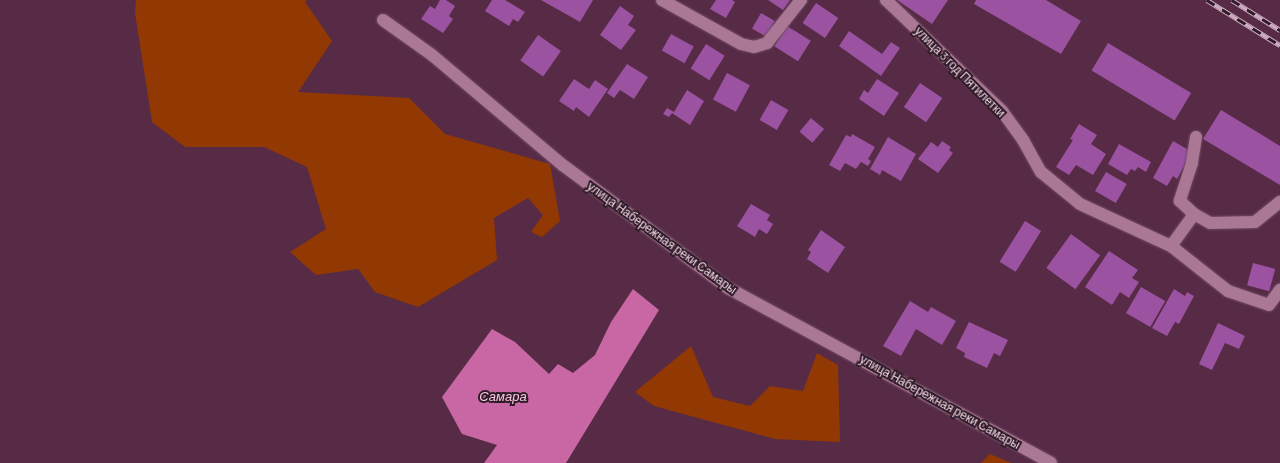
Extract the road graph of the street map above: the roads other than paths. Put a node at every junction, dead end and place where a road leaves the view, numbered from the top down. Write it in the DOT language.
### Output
graph roads {
  1 [pos="662,0"];
  2 [pos="801,0"];
  3 [pos="886,0"];
  4 [pos="383,20"];
  5 [pos="1196,137"];
  6 [pos="1280,202"];
  7 [pos="1194,214"];
  8 [pos="1171,246"];
  9 [pos="1280,290"];
  10 [pos="1051,463"];
  1 -- 2 [label="street"];
  3 -- 8 [label="street, улица 3 год Пятилетки"];
  4 -- 10 [label="street, улица Набережная реки Самары"];
  5 -- 7 [label="street"];
  6 -- 7 [label="street"];
  7 -- 8 [label="street"];
  8 -- 9 [label="street, улица 3 год Пятилетки"];
}
